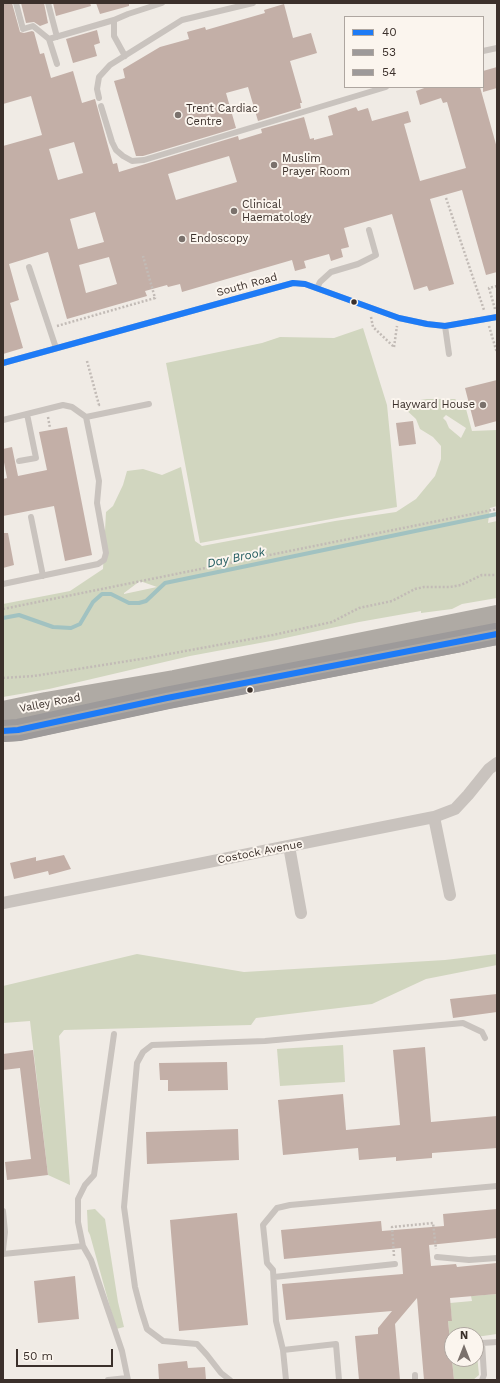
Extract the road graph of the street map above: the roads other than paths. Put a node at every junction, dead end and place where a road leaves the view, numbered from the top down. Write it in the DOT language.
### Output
graph roads {
  1 [pos="16,3"];
  2 [pos="48,3"];
  3 [pos="162,3"];
  4 [pos="253,3"];
  5 [pos="114,20"];
  6 [pos="57,36"];
  7 [pos="49,39"];
  8 [pos="497,48"];
  9 [pos="484,51"];
  10 [pos="125,56"];
  11 [pos="57,64"];
  12 [pos="383,88"];
  13 [pos="99,98"];
  14 [pos="101,106"];
  15 [pos="369,230"];
  16 [pos="29,267"];
  17 [pos="317,288"];
  18 [pos="497,316"];
  19 [pos="445,326"];
  20 [pos="56,348"];
  21 [pos="449,354"];
  22 [pos="3,363"];
  23 [pos="149,404"];
  24 [pos="27,414"];
  25 [pos="86,417"];
  26 [pos="3,420"];
  27 [pos="19,461"];
  28 [pos="31,517"];
  29 [pos="43,576"];
  30 [pos="3,584"];
  31 [pos="497,616"];
  32 [pos="497,634"];
  33 [pos="3,712"];
  34 [pos="3,731"];
  35 [pos="497,763"];
  36 [pos="434,817"];
  37 [pos="289,846"];
  38 [pos="450,895"];
  39 [pos="3,904"];
  40 [pos="301,913"];
  41 [pos="114,1034"];
  42 [pos="485,1038"];
  43 [pos="497,1186"];
  44 [pos="3,1211"];
  45 [pos="83,1246"];
  46 [pos="3,1250"];
  47 [pos="3,1254"];
  48 [pos="437,1257"];
  49 [pos="497,1258"];
  50 [pos="395,1264"];
  51 [pos="274,1277"];
  52 [pos="497,1342"];
  53 [pos="283,1350"];
  54 [pos="128,1379"];
  55 [pos="108,1380"];
  56 [pos="230,1380"];
  57 [pos="286,1380"];
  58 [pos="339,1380"];
  59 [pos="482,1380"];
  1 -- 7 [label="lane"];
  2 -- 6 [label="lane"];
  3 -- 5 [label="lane"];
  4 -- 10 [label="lane"];
  5 -- 6 [label="lane"];
  5 -- 10 [label="lane"];
  6 -- 7 [label="lane"];
  7 -- 11 [label="lane"];
  8 -- 9 [label="lane"];
  10 -- 13 [label="lane"];
  12 -- 14 [label="lane"];
  15 -- 17 [label="lane"];
  16 -- 20 [label="lane"];
  17 -- 19 [label="lane, South Road"];
  17 -- 20 [label="lane, South Road"];
  18 -- 19 [label="lane, South Road"];
  19 -- 21 [label="lane"];
  20 -- 22 [label="lane, South Road"];
  23 -- 25 [label="lane"];
  24 -- 25 [label="lane"];
  24 -- 26 [label="lane"];
  24 -- 27 [label="lane"];
  25 -- 29 [label="lane"];
  28 -- 29 [label="lane"];
  29 -- 30 [label="lane"];
  31 -- 33 [label="highway, Valley Road"];
  32 -- 34 [label="highway, Valley Road"];
  35 -- 36 [label="street, Costock Avenue"];
  36 -- 37 [label="street, Costock Avenue"];
  36 -- 38 [label="street"];
  37 -- 39 [label="street, Costock Avenue"];
  37 -- 40 [label="street"];
  41 -- 45 [label="lane"];
  42 -- 56 [label="lane"];
  43 -- 51 [label="lane"];
  44 -- 46 [label="lane"];
  45 -- 47 [label="lane"];
  45 -- 54 [label="lane"];
  48 -- 49 [label="lane"];
  50 -- 51 [label="lane"];
  51 -- 53 [label="lane"];
  52 -- 59 [label="lane"];
  53 -- 57 [label="lane"];
  53 -- 58 [label="lane"];
  54 -- 55 [label="lane"];
}
